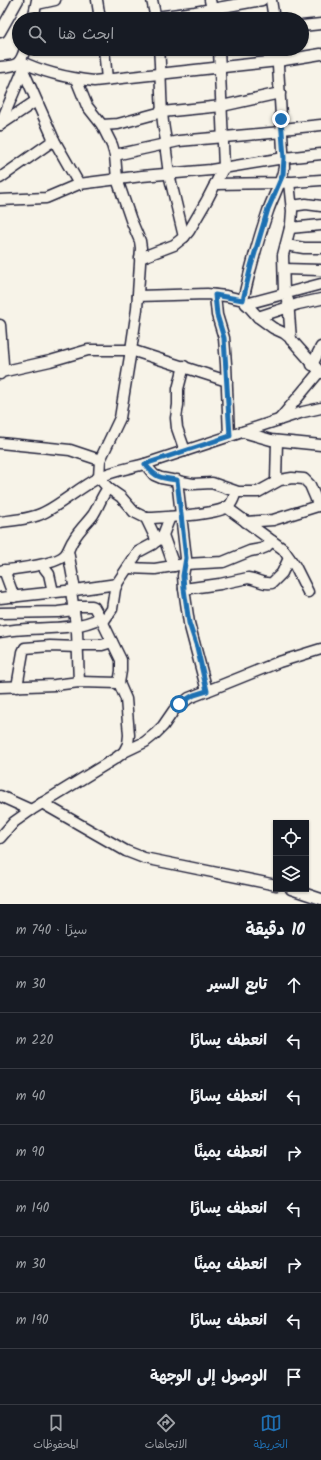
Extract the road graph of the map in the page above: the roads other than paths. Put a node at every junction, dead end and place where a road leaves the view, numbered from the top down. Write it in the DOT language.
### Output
graph roads {
  1 [pos="18,0"];
  2 [pos="55,0"];
  3 [pos="97,0"];
  4 [pos="152,0"];
  5 [pos="262,0"];
  6 [pos="271,0"];
  7 [pos="37,2"];
  8 [pos="210,4"];
  9 [pos="35,12"];
  10 [pos="99,12"];
  11 [pos="155,12"];
  12 [pos="179,12"];
  13 [pos="273,12"];
  14 [pos="5,16"];
  15 [pos="321,24"];
  16 [pos="309,25"];
  17 [pos="0,32"];
  18 [pos="321,54"];
  19 [pos="24,56"];
  20 [pos="105,56"];
  21 [pos="160,56"];
  22 [pos="219,56"];
  23 [pos="278,56"];
  24 [pos="309,56"];
  25 [pos="309,56"];
  26 [pos="278,61"];
  27 [pos="23,65"];
  28 [pos="0,67"];
  29 [pos="220,68"];
  30 [pos="162,75"];
  31 [pos="76,79"];
  32 [pos="107,79"];
  33 [pos="280,93"];
  34 [pos="36,101"];
  35 [pos="222,106"];
  36 [pos="162,112"];
  37 [pos="0,125"];
  38 [pos="102,125"];
  39 [pos="321,125"];
  40 [pos="282,131"];
  41 [pos="223,137"];
  42 [pos="54,140"];
  43 [pos="166,144"];
  44 [pos="321,154"];
  45 [pos="115,155"];
  46 [pos="284,158"];
  47 [pos="224,167"];
  48 [pos="169,174"];
  49 [pos="0,178"];
  50 [pos="117,179"];
  51 [pos="321,180"];
  52 [pos="284,182"];
  53 [pos="79,184"];
  54 [pos="215,184"];
  55 [pos="0,200"];
  56 [pos="292,206"];
  57 [pos="321,206"];
  58 [pos="321,225"];
  59 [pos="290,228"];
  60 [pos="184,237"];
  61 [pos="286,246"];
  62 [pos="321,248"];
  63 [pos="140,258"];
  64 [pos="284,269"];
  65 [pos="321,270"];
  66 [pos="321,284"];
  67 [pos="286,293"];
  68 [pos="215,295"];
  69 [pos="138,296"];
  70 [pos="321,299"];
  71 [pos="244,302"];
  72 [pos="288,307"];
  73 [pos="258,317"];
  74 [pos="0,325"];
  75 [pos="291,340"];
  76 [pos="321,347"];
  77 [pos="1,349"];
  78 [pos="131,350"];
  79 [pos="184,366"];
  80 [pos="317,370"];
  81 [pos="0,373"];
  82 [pos="227,381"];
  83 [pos="321,408"];
  84 [pos="279,420"];
  85 [pos="243,432"];
  86 [pos="230,436"];
  87 [pos="278,441"];
  88 [pos="0,443"];
  89 [pos="321,445"];
  90 [pos="185,451"];
  91 [pos="100,460"];
  92 [pos="145,464"];
  93 [pos="99,478"];
  94 [pos="177,480"];
  95 [pos="276,481"];
  96 [pos="108,488"];
  97 [pos="236,492"];
  98 [pos="320,505"];
  99 [pos="226,507"];
  100 [pos="170,517"];
  101 [pos="182,517"];
  102 [pos="146,518"];
  103 [pos="0,522"];
  104 [pos="246,522"];
  105 [pos="160,538"];
  106 [pos="272,541"];
  107 [pos="68,551"];
  108 [pos="289,558"];
  109 [pos="185,564"];
  110 [pos="42,565"];
  111 [pos="174,566"];
  112 [pos="128,568"];
  113 [pos="2,571"];
  114 [pos="117,584"];
  115 [pos="184,589"];
  116 [pos="73,590"];
  117 [pos="53,592"];
  118 [pos="308,592"];
  119 [pos="14,597"];
  120 [pos="0,598"];
  121 [pos="74,608"];
  122 [pos="0,613"];
  123 [pos="26,613"];
  124 [pos="102,620"];
  125 [pos="76,626"];
  126 [pos="26,628"];
  127 [pos="0,632"];
  128 [pos="112,642"];
  129 [pos="78,646"];
  130 [pos="321,649"];
  131 [pos="79,682"];
  132 [pos="119,683"];
  133 [pos="0,687"];
  134 [pos="17,687"];
  135 [pos="207,691"];
  136 [pos="124,752"];
  137 [pos="0,796"];
  138 [pos="42,803"];
  139 [pos="31,810"];
  140 [pos="0,838"];
  141 [pos="273,884"];
  142 [pos="300,892"];
  143 [pos="321,899"];
  1 -- 14 [label="street"];
  2 -- 7 [label="street"];
  3 -- 10 [label="street"];
  4 -- 11 [label="street"];
  5 -- 8 [label="street"];
  6 -- 13 [label="street"];
  7 -- 9 [label="street"];
  8 -- 12 [label="street"];
  14 -- 17 [label="street"];
  15 -- 16 [label="street"];
  18 -- 25 [label="street"];
  19 -- 27 [label="street"];
  20 -- 32 [label="street"];
  21 -- 30 [label="street"];
  22 -- 29 [label="street"];
  23 -- 26 [label="street"];
  24 -- 26 [label="street"];
  26 -- 29 [label="street"];
  26 -- 33 [label="street"];
  27 -- 28 [label="street"];
  27 -- 31 [label="street"];
  27 -- 34 [label="street"];
  27 -- 37 [label="street"];
  29 -- 30 [label="street"];
  29 -- 35 [label="street"];
  30 -- 32 [label="street"];
  30 -- 36 [label="street"];
  31 -- 32 [label="street"];
  31 -- 38 [label="street"];
  33 -- 35 [label="street"];
  33 -- 40 [label="street"];
  34 -- 37 [label="street"];
  34 -- 42 [label="street"];
  35 -- 36 [label="street"];
  35 -- 41 [label="street"];
  36 -- 38 [label="street"];
  36 -- 43 [label="street"];
  38 -- 45 [label="street"];
  39 -- 40 [label="street"];
  40 -- 41 [label="street"];
  40 -- 46 [label="street"];
  41 -- 43 [label="street"];
  41 -- 47 [label="street"];
  42 -- 49 [label="street"];
  42 -- 53 [label="street"];
  43 -- 45 [label="street"];
  43 -- 48 [label="street"];
  44 -- 46 [label="street"];
  45 -- 50 [label="street"];
  46 -- 47 [label="street"];
  46 -- 52 [label="street"];
  47 -- 48 [label="street"];
  47 -- 54 [label="street"];
  48 -- 50 [label="street"];
  48 -- 60 [label="street"];
  50 -- 53 [label="street"];
  50 -- 63 [label="street"];
  51 -- 52 [label="street"];
  52 -- 54 [label="street"];
  52 -- 56 [label="street"];
  52 -- 71 [label="street"];
  53 -- 55 [label="street"];
  54 -- 60 [label="street"];
  56 -- 57 [label="street"];
  56 -- 59 [label="street"];
  58 -- 59 [label="street"];
  59 -- 61 [label="street"];
  60 -- 63 [label="street"];
  61 -- 62 [label="street"];
  61 -- 64 [label="street"];
  63 -- 69 [label="street"];
  64 -- 65 [label="street"];
  64 -- 67 [label="street"];
  66 -- 67 [label="street"];
  67 -- 71 [label="street"];
  67 -- 72 [label="street"];
  68 -- 69 [label="street"];
  68 -- 71 [label="street"];
  68 -- 82 [label="street"];
  69 -- 78 [label="street"];
  70 -- 72 [label="street"];
  71 -- 73 [label="street"];
  72 -- 73 [label="street"];
  72 -- 75 [label="street"];
  73 -- 75 [label="street"];
  74 -- 77 [label="street"];
  75 -- 80 [label="street"];
  76 -- 80 [label="street"];
  77 -- 81 [label="street"];
  78 -- 79 [label="street"];
  78 -- 81 [label="street"];
  78 -- 91 [label="street"];
  79 -- 82 [label="street"];
  79 -- 90 [label="street"];
  80 -- 84 [label="street"];
  82 -- 86 [label="street"];
  83 -- 84 [label="street"];
  84 -- 85 [label="street"];
  85 -- 86 [label="street"];
  85 -- 87 [label="street"];
  86 -- 90 [label="street"];
  87 -- 89 [label="street"];
  87 -- 95 [label="street"];
  88 -- 91 [label="street"];
  90 -- 92 [label="street"];
  91 -- 93 [label="street"];
  92 -- 93 [label="street"];
  92 -- 94 [label="street"];
  93 -- 96 [label="street"];
  93 -- 103 [label="street"];
  94 -- 97 [label="street"];
  94 -- 101 [label="street"];
  95 -- 97 [label="street"];
  95 -- 98 [label="street"];
  96 -- 102 [label="street"];
  96 -- 107 [label="street"];
  97 -- 99 [label="street"];
  98 -- 104 [label="street"];
  99 -- 101 [label="street"];
  99 -- 104 [label="street"];
  100 -- 101 [label="street"];
  100 -- 102 [label="street"];
  100 -- 105 [label="street"];
  101 -- 109 [label="street"];
  102 -- 105 [label="street"];
  104 -- 106 [label="street"];
  105 -- 111 [label="street"];
  105 -- 112 [label="street"];
  106 -- 108 [label="street"];
  106 -- 109 [label="street"];
  107 -- 110 [label="street"];
  107 -- 116 [label="street"];
  108 -- 115 [label="street"];
  108 -- 118 [label="street"];
  109 -- 111 [label="street"];
  109 -- 115 [label="street"];
  110 -- 113 [label="street"];
  110 -- 117 [label="street"];
  111 -- 112 [label="street"];
  112 -- 114 [label="street"];
  113 -- 119 [label="street"];
  114 -- 116 [label="street"];
  114 -- 124 [label="street"];
  115 -- 135 [label="street"];
  116 -- 117 [label="street"];
  116 -- 121 [label="street"];
  117 -- 119 [label="street"];
  119 -- 120 [label="street"];
  121 -- 123 [label="street"];
  121 -- 124 [label="street"];
  121 -- 125 [label="street"];
  122 -- 123 [label="street"];
  123 -- 126 [label="street"];
  124 -- 125 [label="street"];
  124 -- 128 [label="street"];
  125 -- 126 [label="street"];
  125 -- 129 [label="street"];
  126 -- 127 [label="street"];
  128 -- 129 [label="street"];
  128 -- 132 [label="street"];
  129 -- 131 [label="street"];
  129 -- 134 [label="street"];
  130 -- 135 [label="street"];
  131 -- 132 [label="street"];
  131 -- 134 [label="street"];
  132 -- 136 [label="street"];
  133 -- 134 [label="street"];
  135 -- 136 [label="street"];
  136 -- 138 [label="street"];
  137 -- 139 [label="street"];
  138 -- 139 [label="street"];
  138 -- 141 [label="street"];
  139 -- 140 [label="street"];
  142 -- 143 [label="street"];
}
